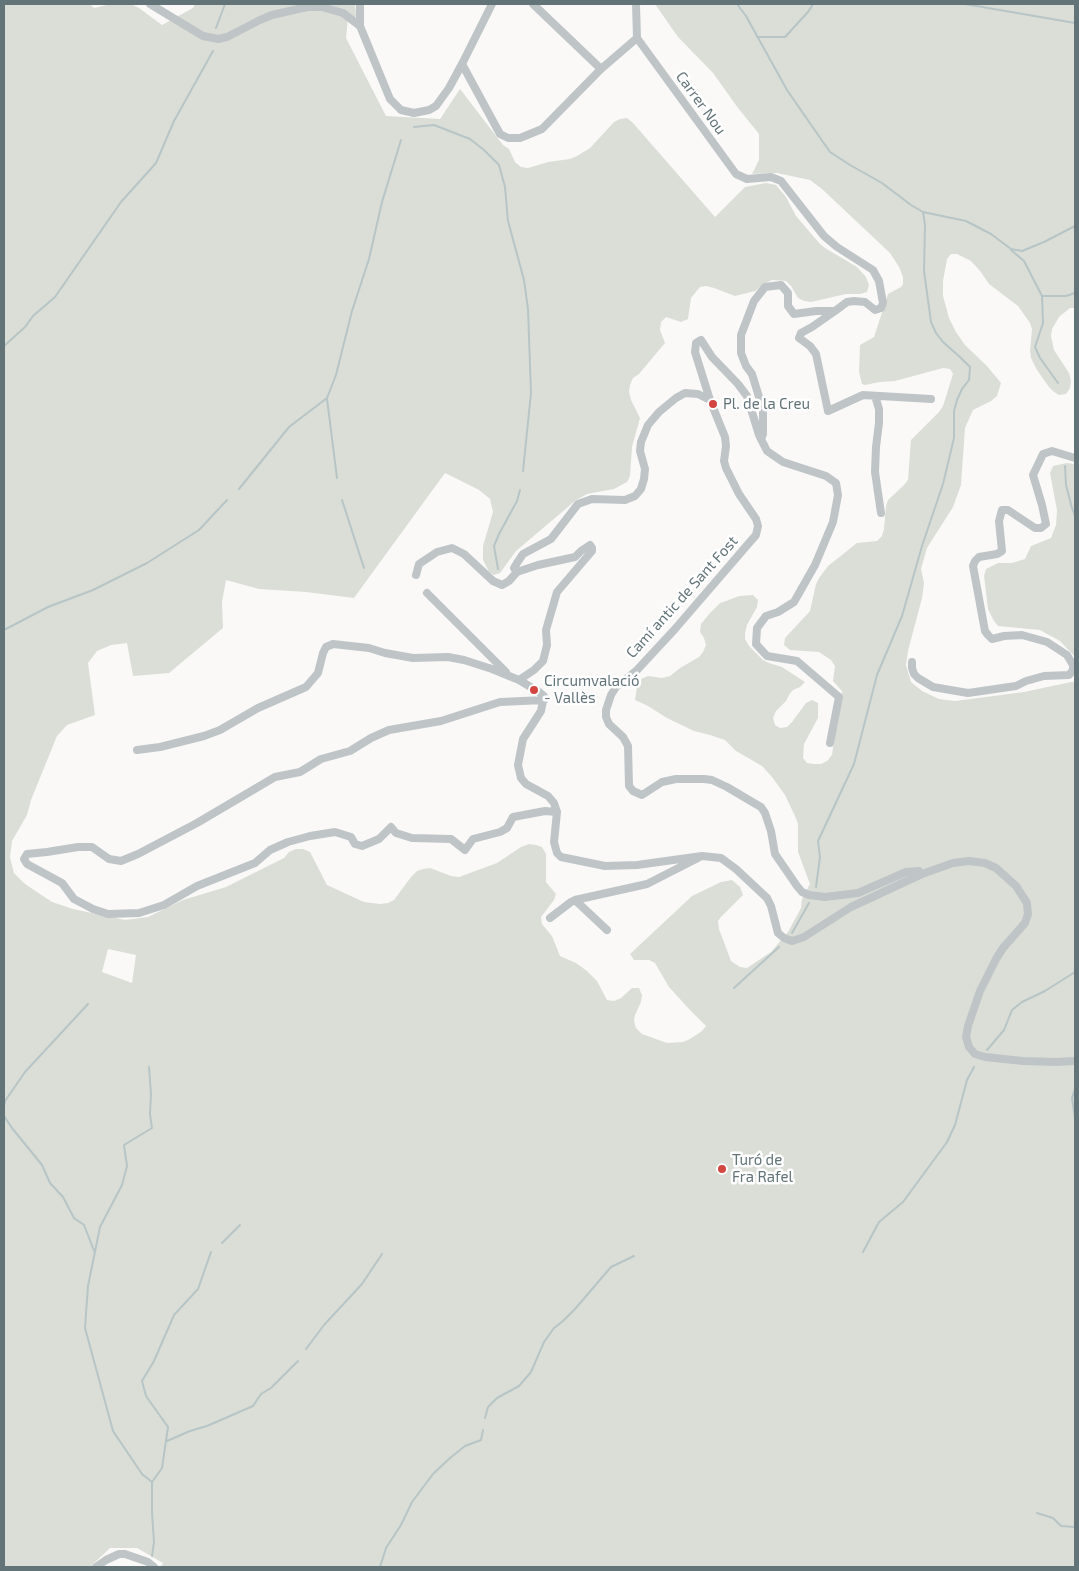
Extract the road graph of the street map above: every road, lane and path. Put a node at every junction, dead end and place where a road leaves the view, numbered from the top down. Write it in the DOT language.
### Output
graph roads {
  1 [pos="150,4"];
  2 [pos="360,4"];
  3 [pos="492,4"];
  4 [pos="534,4"];
  5 [pos="636,4"];
  6 [pos="360,26"];
  7 [pos="637,38"];
  8 [pos="462,64"];
  9 [pos="601,70"];
  10 [pos="835,311"];
  11 [pos="875,396"];
  12 [pos="931,399"];
  13 [pos="710,400"];
  14 [pos="761,439"];
  15 [pos="1075,458"];
  16 [pos="880,513"];
  17 [pos="517,572"];
  18 [pos="416,575"];
  19 [pos="427,593"];
  20 [pos="912,662"];
  21 [pos="509,675"];
  22 [pos="519,680"];
  23 [pos="544,700"];
  24 [pos="830,743"];
  25 [pos="137,750"];
  26 [pos="557,812"];
  27 [pos="702,856"];
  28 [pos="922,874"];
  29 [pos="575,900"];
  30 [pos="550,918"];
  31 [pos="607,930"];
  32 [pos="1075,1061"];
  33 [pos="96,1567"];
  34 [pos="154,1567"];
  1 -- 6 [label="street"];
  2 -- 6 [label="street"];
  3 -- 8 [label="street"];
  4 -- 9 [label="street"];
  5 -- 7 [label="street"];
  6 -- 8 [label="street"];
  7 -- 9 [label="street"];
  7 -- 10 [label="street, Carrer Nou"];
  8 -- 9 [label="street"];
  10 -- 11 [label="street"];
  10 -- 14 [label="street"];
  11 -- 12 [label="street"];
  11 -- 16 [label="street"];
  13 -- 14 [label="street"];
  13 -- 17 [label="street"];
  13 -- 28 [label="street, Camí antic de Sant Fost"];
  14 -- 24 [label="street"];
  15 -- 20 [label="street"];
  17 -- 18 [label="street"];
  17 -- 22 [label="street"];
  19 -- 21 [label="street"];
  21 -- 22 [label="street"];
  21 -- 25 [label="street"];
  22 -- 23 [label="street"];
  23 -- 26 [label="street"];
  23 -- 26 [label="street"];
  26 -- 27 [label="street"];
  27 -- 28 [label="street"];
  27 -- 29 [label="street"];
  28 -- 32 [label="street"];
  29 -- 30 [label="street"];
  29 -- 31 [label="street"];
  33 -- 34 [label="street"];
}
